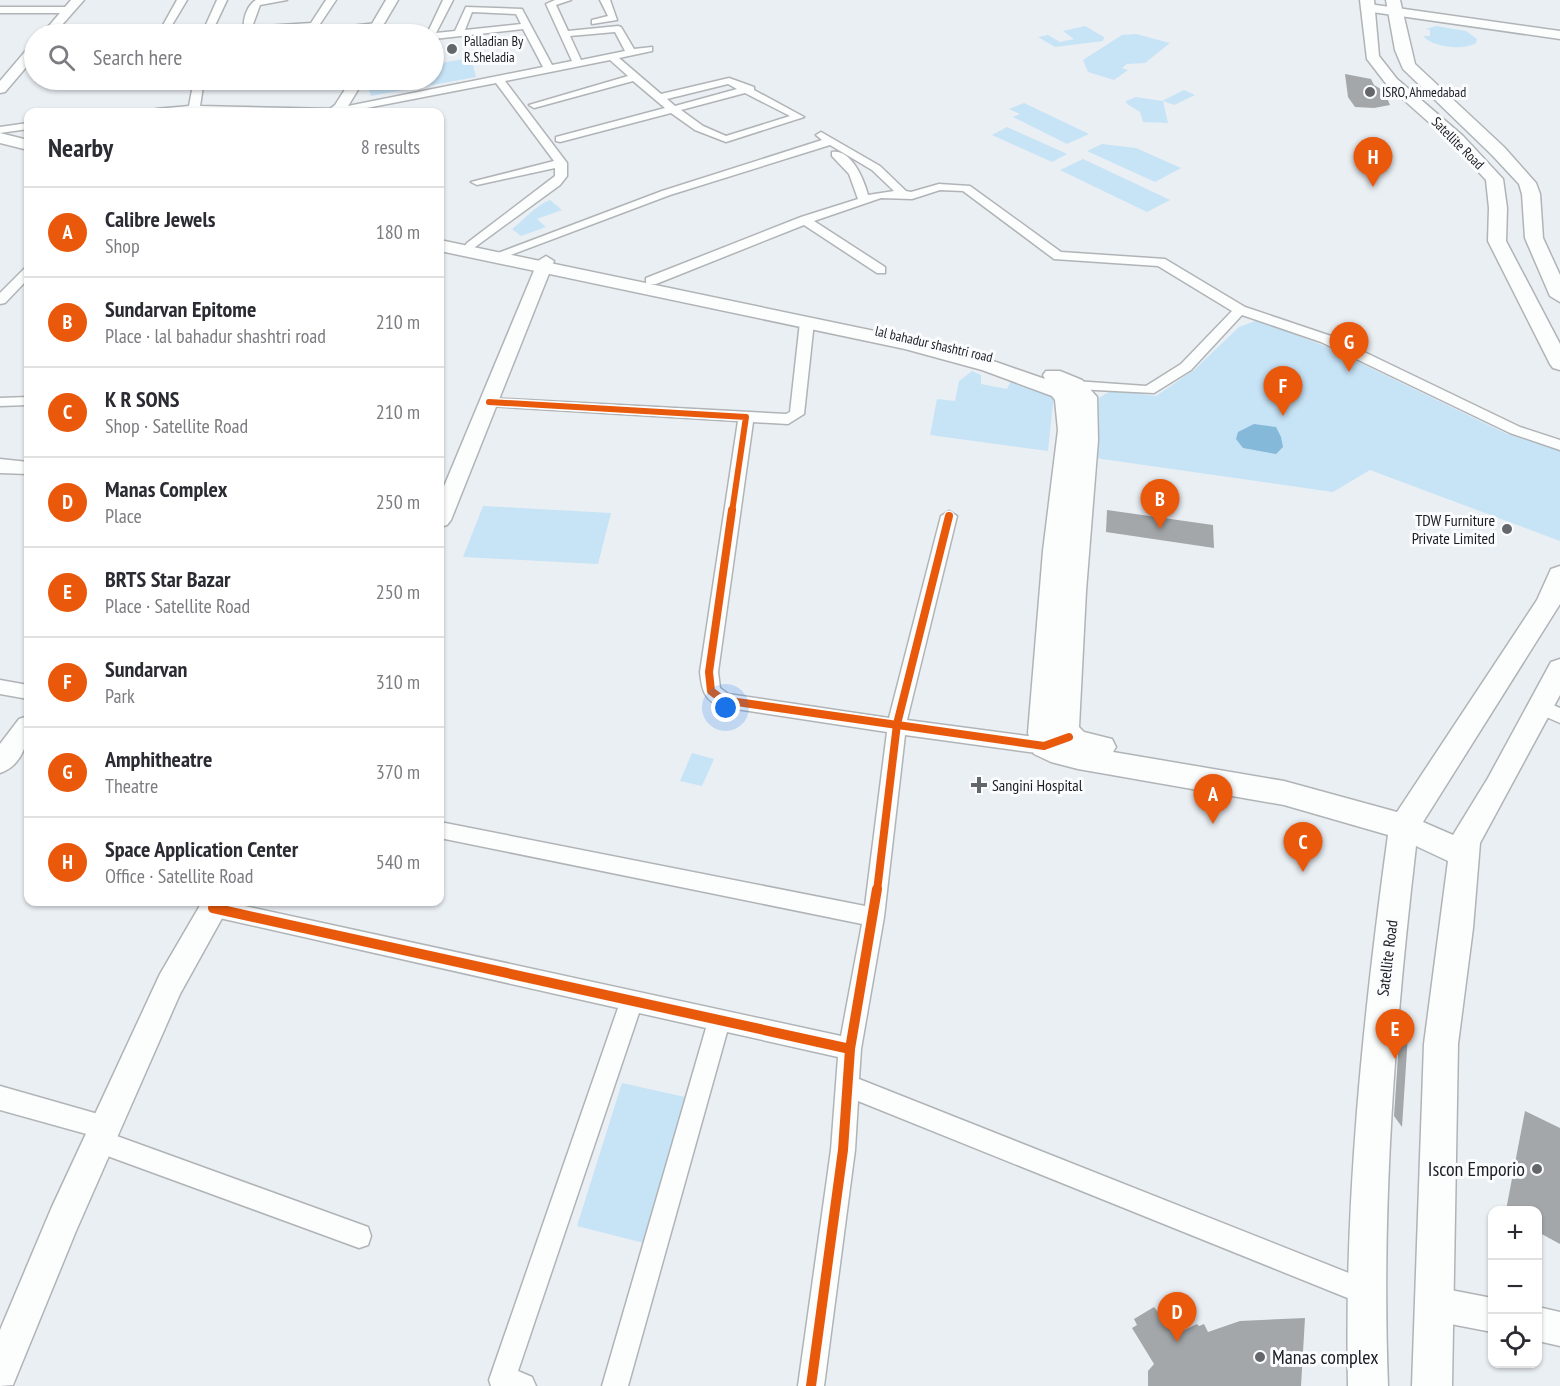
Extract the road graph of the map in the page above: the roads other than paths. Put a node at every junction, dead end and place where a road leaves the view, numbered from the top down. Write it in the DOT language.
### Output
graph roads {
  1 [pos="182,0"];
  2 [pos="222,0"];
  3 [pos="282,0"];
  4 [pos="331,0"];
  5 [pos="392,0"];
  6 [pos="403,0"];
  7 [pos="448,0"];
  8 [pos="566,0"];
  9 [pos="605,0"];
  10 [pos="74,5"];
  11 [pos="470,5"];
  12 [pos="1368,7"];
  13 [pos="1396,9"];
  14 [pos="0,10"];
  15 [pos="502,10"];
  16 [pos="57,24"];
  17 [pos="167,24"];
  18 [pos="211,24"];
  19 [pos="247,24"];
  20 [pos="315,24"];
  21 [pos="381,24"];
  22 [pos="384,24"];
  23 [pos="437,24"];
  24 [pos="526,26"];
  25 [pos="495,30"];
  26 [pos="562,30"];
  27 [pos="444,35"];
  28 [pos="458,35"];
  29 [pos="1560,37"];
  30 [pos="649,49"];
  31 [pos="631,52"];
  32 [pos="610,55"];
  33 [pos="24,61"];
  34 [pos="577,62"];
  35 [pos="548,68"];
  36 [pos="636,77"];
  37 [pos="498,78"];
  38 [pos="0,89"];
  39 [pos="444,89"];
  40 [pos="750,89"];
  41 [pos="197,90"];
  42 [pos="341,90"];
  43 [pos="351,90"];
  44 [pos="440,90"];
  45 [pos="658,98"];
  46 [pos="534,105"];
  47 [pos="194,108"];
  48 [pos="331,108"];
  49 [pos="340,108"];
  50 [pos="353,108"];
  51 [pos="674,110"];
  52 [pos="24,127"];
  53 [pos="0,131"];
  54 [pos="0,138"];
  55 [pos="24,139"];
  56 [pos="560,139"];
  57 [pos="823,140"];
  58 [pos="24,144"];
  59 [pos="561,163"];
  60 [pos="477,182"];
  61 [pos="902,194"];
  62 [pos="864,200"];
  63 [pos="805,220"];
  64 [pos="444,240"];
  65 [pos="471,246"];
  66 [pos="444,247"];
  67 [pos="504,253"];
  68 [pos="544,265"];
  69 [pos="881,270"];
  70 [pos="1555,274"];
  71 [pos="24,276"];
  72 [pos="651,281"];
  73 [pos="24,285"];
  74 [pos="14,286"];
  75 [pos="1560,296"];
  76 [pos="0,300"];
  77 [pos="1240,310"];
  78 [pos="807,322"];
  79 [pos="1560,364"];
  80 [pos="1067,388"];
  81 [pos="24,401"];
  82 [pos="0,402"];
  83 [pos="489,402"];
  84 [pos="746,417"];
  85 [pos="1560,445"];
  86 [pos="0,455"];
  87 [pos="24,457"];
  88 [pos="0,466"];
  89 [pos="24,468"];
  90 [pos="446,492"];
  91 [pos="949,516"];
  92 [pos="1560,575"];
  93 [pos="1560,669"];
  94 [pos="0,687"];
  95 [pos="24,691"];
  96 [pos="1550,712"];
  97 [pos="897,724"];
  98 [pos="24,731"];
  99 [pos="1056,741"];
  100 [pos="0,763"];
  101 [pos="1408,821"];
  102 [pos="444,831"];
  103 [pos="1463,847"];
  104 [pos="214,906"];
  105 [pos="219,906"];
  106 [pos="874,917"];
  107 [pos="632,1000"];
  108 [pos="719,1020"];
  109 [pos="850,1049"];
  110 [pos="847,1086"];
  111 [pos="0,1098"];
  112 [pos="102,1135"];
  113 [pos="359,1236"];
  114 [pos="1365,1292"];
  115 [pos="1435,1304"];
  116 [pos="1488,1314"];
  117 [pos="1542,1325"];
  118 [pos="1560,1329"];
  119 [pos="0,1372"];
  120 [pos="523,1386"];
  121 [pos="615,1386"];
  122 [pos="811,1386"];
  123 [pos="1368,1386"];
  124 [pos="1432,1386"];
  1 -- 17 [label="street"];
  2 -- 18 [label="street"];
  3 -- 19 [label="street"];
  4 -- 20 [label="street"];
  5 -- 21 [label="street"];
  6 -- 22 [label="street"];
  7 -- 23 [label="street"];
  8 -- 26 [label="street"];
  9 -- 26 [label="street"];
  10 -- 14 [label="street"];
  10 -- 16 [label="street"];
  11 -- 15 [label="street"];
  11 -- 28 [label="street"];
  12 -- 13 [label="street"];
  12 -- 79 [label="main road, Satellite Road"];
  13 -- 29 [label="street"];
  13 -- 70 [label="main road, Satellite Road"];
  15 -- 24 [label="street"];
  15 -- 25 [label="street"];
  24 -- 25 [label="street"];
  24 -- 35 [label="street"];
  25 -- 28 [label="street"];
  26 -- 31 [label="street"];
  26 -- 34 [label="street"];
  27 -- 28 [label="street"];
  30 -- 31 [label="street"];
  31 -- 32 [label="street"];
  32 -- 34 [label="street"];
  32 -- 36 [label="street"];
  33 -- 38 [label="street"];
  34 -- 35 [label="street"];
  35 -- 37 [label="street"];
  36 -- 45 [label="street"];
  36 -- 46 [label="street"];
  37 -- 39 [label="street"];
  37 -- 59 [label="street"];
  40 -- 45 [label="street"];
  40 -- 51 [label="street"];
  40 -- 51 [label="street"];
  41 -- 47 [label="street"];
  42 -- 48 [label="street"];
  43 -- 49 [label="street"];
  44 -- 50 [label="street"];
  45 -- 51 [label="street"];
  51 -- 56 [label="street"];
  52 -- 53 [label="street"];
  53 -- 55 [label="main road"];
  54 -- 58 [label="main road"];
  57 -- 61 [label="street"];
  57 -- 62 [label="street"];
  57 -- 67 [label="street"];
  59 -- 60 [label="street"];
  59 -- 65 [label="street"];
  61 -- 62 [label="street"];
  61 -- 77 [label="street"];
  62 -- 63 [label="street"];
  63 -- 69 [label="street"];
  63 -- 72 [label="street"];
  64 -- 65 [label="main road, lal bahadur shashtri road"];
  65 -- 67 [label="main road, lal bahadur shashtri road"];
  66 -- 68 [label="main road"];
  67 -- 68 [label="main road, lal bahadur shashtri road"];
  68 -- 72 [label="main road, lal bahadur shashtri road"];
  68 -- 78 [label="main road"];
  68 -- 83 [label="street"];
  70 -- 75 [label="main road, Satellite Road"];
  71 -- 74 [label="street"];
  72 -- 80 [label="main road, lal bahadur shashtri road"];
  73 -- 74 [label="street"];
  74 -- 76 [label="street"];
  77 -- 80 [label="street"];
  77 -- 85 [label="street"];
  78 -- 80 [label="main road"];
  78 -- 84 [label="street"];
  80 -- 99 [label="main road"];
  81 -- 82 [label="street"];
  83 -- 84 [label="street"];
  83 -- 90 [label="street"];
  84 -- 97 [label="street"];
  86 -- 87 [label="street"];
  88 -- 89 [label="street"];
  91 -- 97 [label="street"];
  92 -- 101 [label="main road, Satellite Road"];
  93 -- 96 [label="main road"];
  94 -- 95 [label="street"];
  96 -- 103 [label="main road"];
  97 -- 99 [label="street"];
  97 -- 106 [label="street"];
  98 -- 100 [label="street"];
  99 -- 101 [label="main road"];
  101 -- 103 [label="main road"];
  101 -- 114 [label="main road, Satellite Road"];
  102 -- 106 [label="street"];
  103 -- 115 [label="main road"];
  104 -- 112 [label="street"];
  105 -- 107 [label="street"];
  106 -- 109 [label="street"];
  107 -- 108 [label="street"];
  107 -- 120 [label="street"];
  108 -- 109 [label="street"];
  108 -- 121 [label="street"];
  109 -- 110 [label="street"];
  110 -- 114 [label="street"];
  110 -- 122 [label="street"];
  111 -- 112 [label="street"];
  112 -- 113 [label="street"];
  112 -- 119 [label="street"];
  114 -- 123 [label="main road, Satellite Road"];
  115 -- 116 [label="street"];
  115 -- 124 [label="main road"];
  117 -- 118 [label="street"];
}
